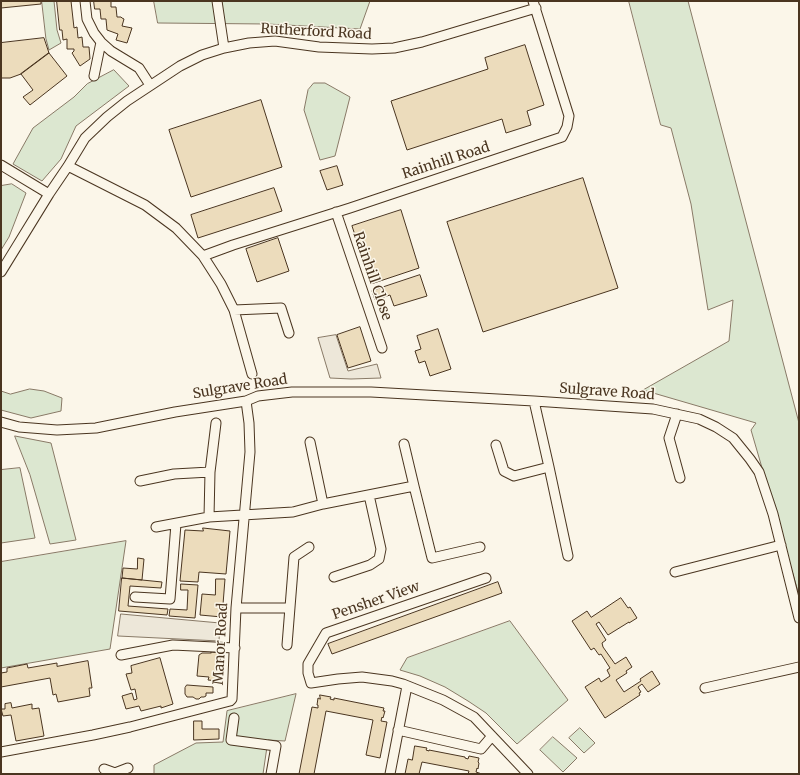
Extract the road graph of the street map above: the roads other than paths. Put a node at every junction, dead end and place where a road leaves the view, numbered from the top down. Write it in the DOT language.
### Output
graph roads {
  1 [pos="85,1"];
  2 [pos="217,1"];
  3 [pos="534,5"];
  4 [pos="101,42"];
  5 [pos="224,48"];
  6 [pos="94,76"];
  7 [pos="150,85"];
  8 [pos="1,165"];
  9 [pos="68,166"];
  10 [pos="49,194"];
  11 [pos="336,212"];
  12 [pos="203,256"];
  13 [pos="1,272"];
  14 [pos="234,310"];
  15 [pos="289,333"];
  16 [pos="382,348"];
  17 [pos="252,374"];
  18 [pos="534,401"];
  19 [pos="246,402"];
  20 [pos="677,414"];
  21 [pos="1,422"];
  22 [pos="216,423"];
  23 [pos="310,442"];
  24 [pos="404,444"];
  25 [pos="496,445"];
  26 [pos="550,467"];
  27 [pos="210,472"];
  28 [pos="680,478"];
  29 [pos="140,481"];
  30 [pos="414,486"];
  31 [pos="369,495"];
  32 [pos="322,504"];
  33 [pos="245,515"];
  34 [pos="209,517"];
  35 [pos="176,524"];
  36 [pos="156,527"];
  37 [pos="780,545"];
  38 [pos="480,547"];
  39 [pos="309,548"];
  40 [pos="568,556"];
  41 [pos="675,572"];
  42 [pos="334,577"];
  43 [pos="486,578"];
  44 [pos="135,597"];
  45 [pos="236,608"];
  46 [pos="290,608"];
  47 [pos="799,618"];
  48 [pos="287,644"];
  49 [pos="235,648"];
  50 [pos="121,655"];
  51 [pos="799,666"];
  52 [pos="407,686"];
  53 [pos="705,688"];
  54 [pos="234,718"];
  55 [pos="398,730"];
  56 [pos="492,736"];
  57 [pos="1,752"];
  58 [pos="128,768"];
  59 [pos="104,769"];
  60 [pos="115,773"];
  61 [pos="271,774"];
  62 [pos="390,774"];
  63 [pos="528,774"];
  1 -- 4 [label="street"];
  2 -- 5 [label="street"];
  3 -- 5 [label="street, Rutherford Road"];
  3 -- 11 [label="street, Rainhill Road"];
  4 -- 6 [label="street"];
  4 -- 7 [label="street"];
  5 -- 7 [label="street, Rutherford Road"];
  7 -- 9 [label="street, Rutherford Road"];
  8 -- 10 [label="street"];
  9 -- 10 [label="street, Rutherford Road"];
  9 -- 12 [label="street"];
  10 -- 13 [label="street, Rutherford Road"];
  11 -- 12 [label="street, Rainhill Road"];
  11 -- 16 [label="street, Rainhill Close"];
  12 -- 14 [label="street"];
  14 -- 15 [label="street"];
  14 -- 17 [label="street"];
  18 -- 19 [label="street, Sulgrave Road"];
  18 -- 20 [label="street, Sulgrave Road"];
  18 -- 26 [label="street"];
  19 -- 21 [label="street, Sulgrave Road"];
  19 -- 33 [label="street, Manor Road"];
  20 -- 28 [label="street"];
  20 -- 37 [label="street, Sulgrave Road"];
  22 -- 27 [label="street"];
  23 -- 32 [label="street"];
  24 -- 30 [label="street"];
  25 -- 26 [label="street"];
  26 -- 40 [label="street"];
  27 -- 29 [label="street"];
  27 -- 34 [label="street"];
  30 -- 31 [label="street"];
  30 -- 38 [label="street"];
  31 -- 32 [label="street"];
  31 -- 42 [label="street"];
  32 -- 33 [label="street"];
  33 -- 34 [label="street"];
  33 -- 45 [label="street, Manor Road"];
  34 -- 35 [label="street"];
  35 -- 36 [label="street"];
  35 -- 44 [label="street"];
  37 -- 41 [label="street"];
  37 -- 47 [label="street, Sulgrave Road"];
  39 -- 46 [label="street"];
  43 -- 52 [label="street, Pensher View"];
  45 -- 46 [label="street"];
  45 -- 49 [label="street, Manor Road"];
  46 -- 48 [label="street"];
  49 -- 50 [label="street"];
  49 -- 57 [label="street, Manor Road"];
  51 -- 53 [label="street"];
  52 -- 55 [label="street"];
  52 -- 56 [label="street"];
  54 -- 61 [label="street"];
  55 -- 56 [label="street"];
  55 -- 62 [label="street"];
  56 -- 63 [label="street"];
  58 -- 60 [label="street"];
  59 -- 60 [label="street"];
}
